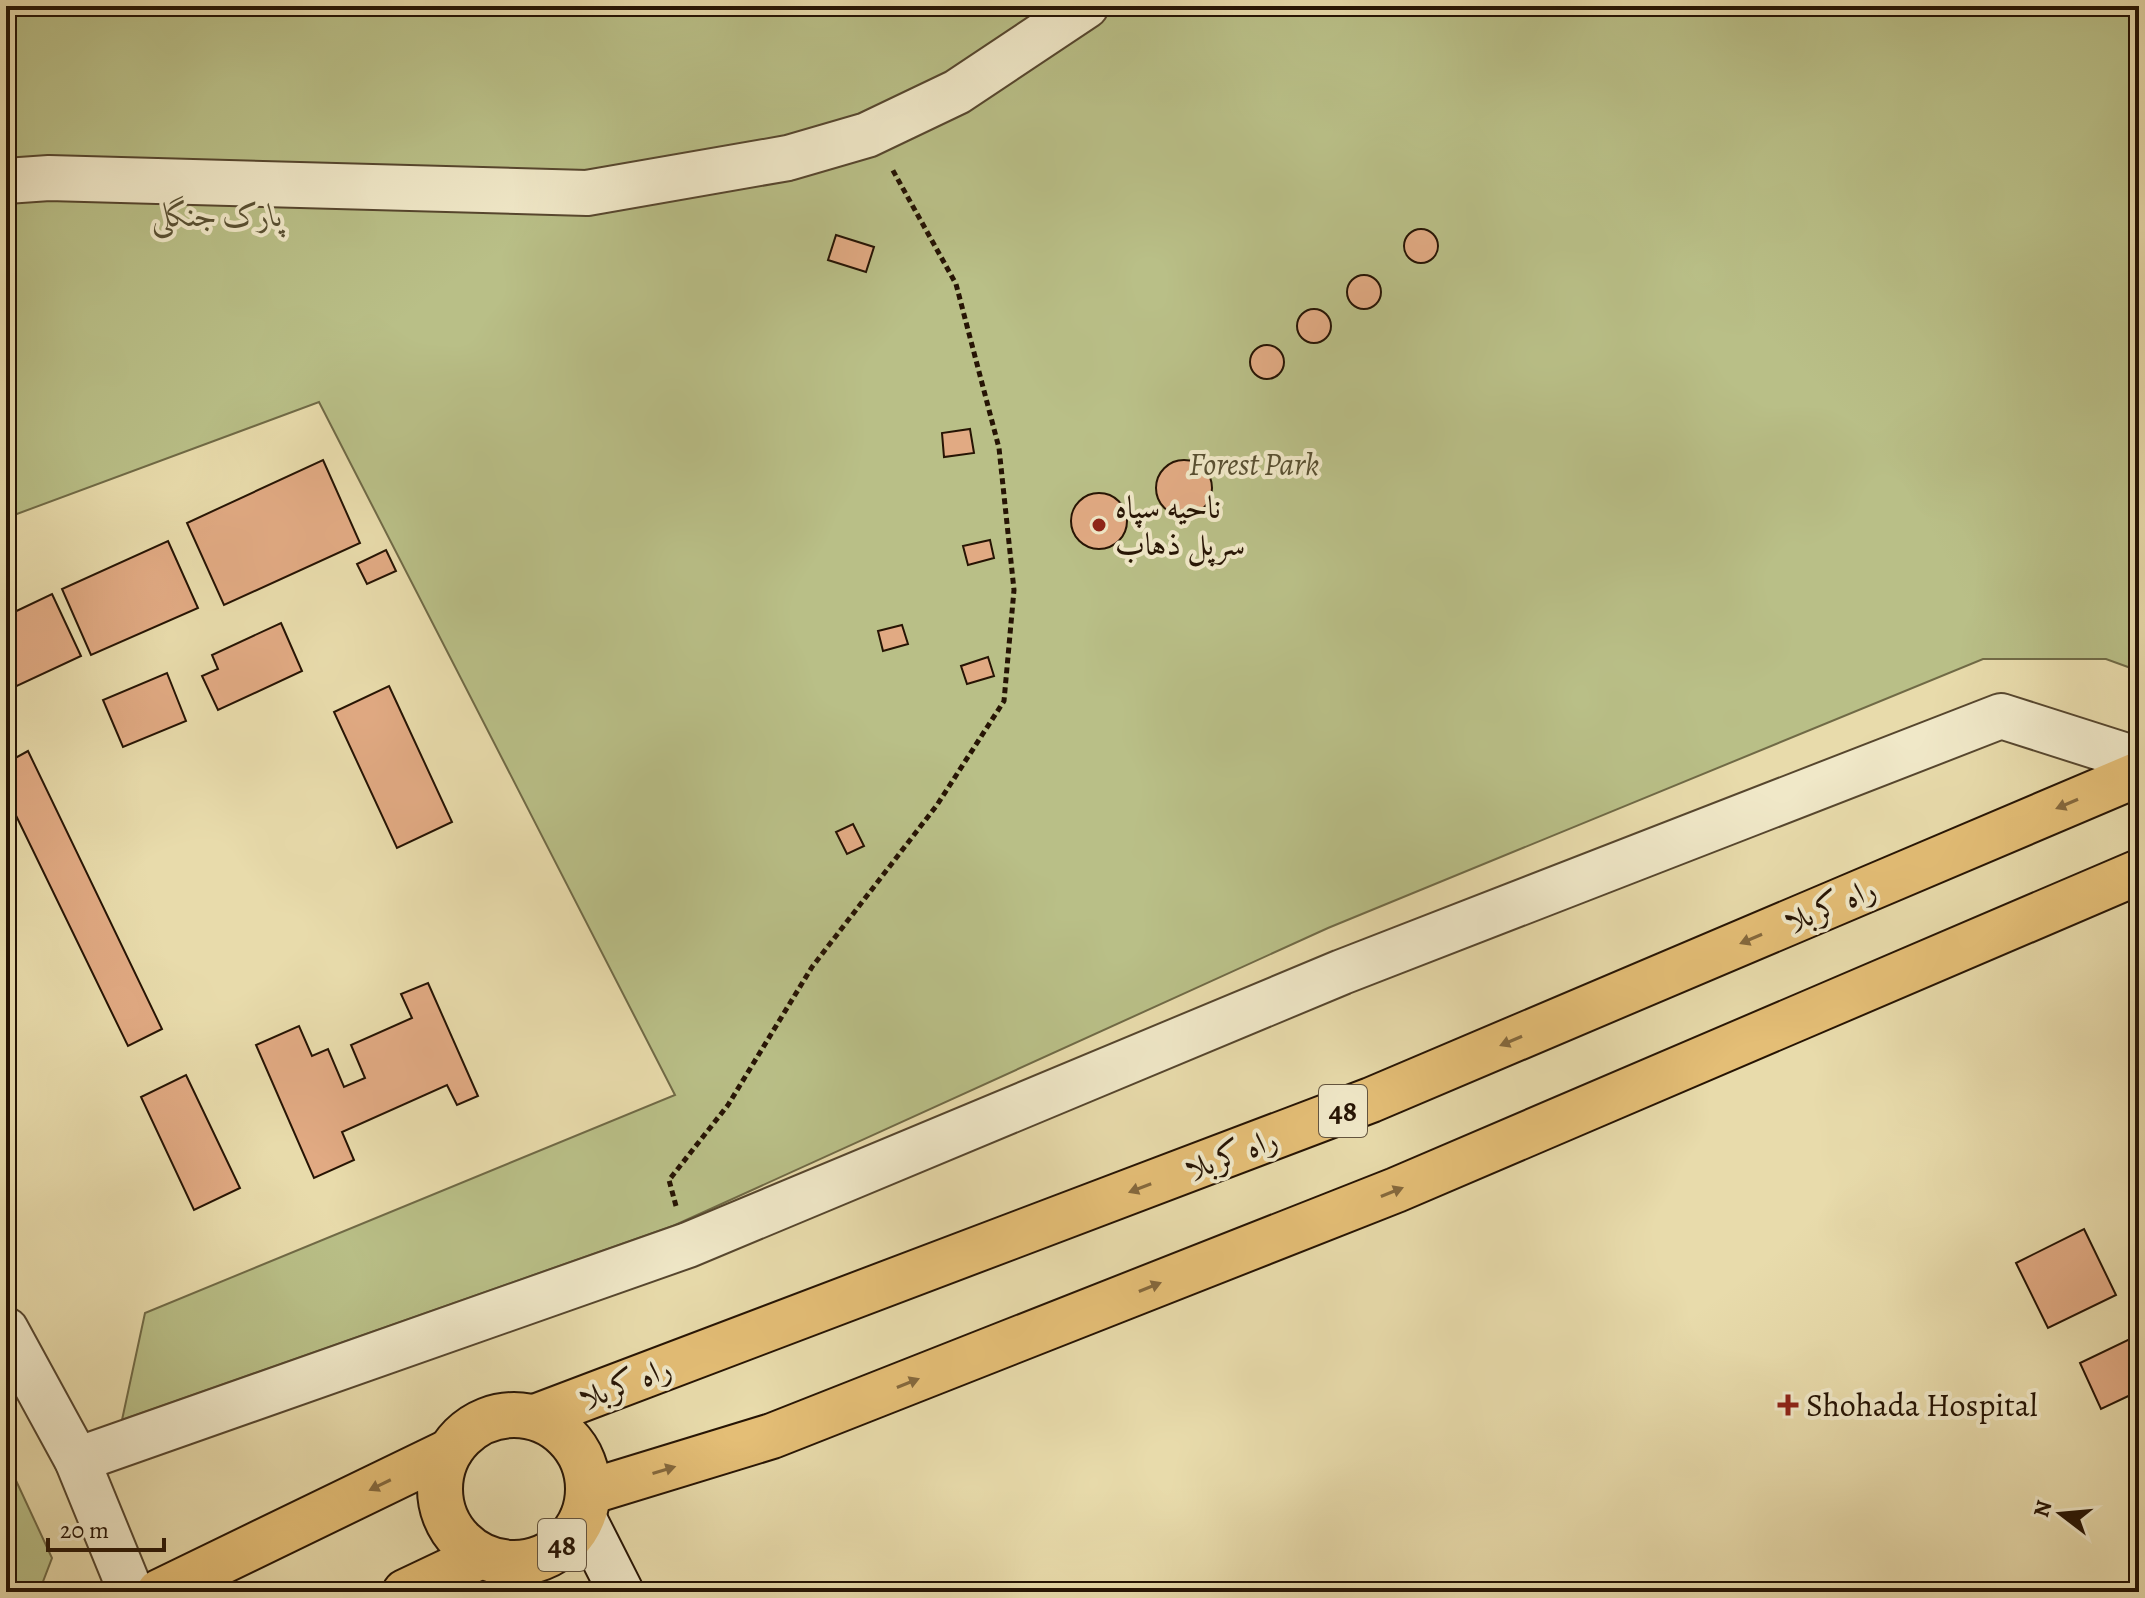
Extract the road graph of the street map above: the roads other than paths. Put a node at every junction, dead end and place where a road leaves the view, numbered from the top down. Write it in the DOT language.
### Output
graph roads {
  1 [pos="1086,6"];
  2 [pos="6,181"];
  3 [pos="2139,760"];
  4 [pos="2139,774"];
  5 [pos="2139,872"];
  6 [pos="6,1330"];
  7 [pos="535,1417"];
  8 [pos="450,1451"];
  9 [pos="77,1460"];
  10 [pos="586,1505"];
  11 [pos="500,1570"];
  12 [pos="131,1592"];
  13 [pos="159,1592"];
  14 [pos="405,1592"];
  15 [pos="621,1592"];
  1 -- 2 [label="street"];
  3 -- 9 [label="street"];
  4 -- 7 [label="main road, راه کربلا / 48, one-way"];
  10 -- 5 [label="main road, 48, one-way"];
  6 -- 9 [label="street"];
  7 -- 8 [label="main road, 48"];
  7 -- 10 [label="main road, 48"];
  8 -- 11 [label="main road"];
  8 -- 13 [label="main road, 48, one-way"];
  9 -- 12 [label="street"];
  10 -- 11 [label="main road, 48"];
  10 -- 15 [label="street"];
  11 -- 14 [label="main road, 48"];
}
